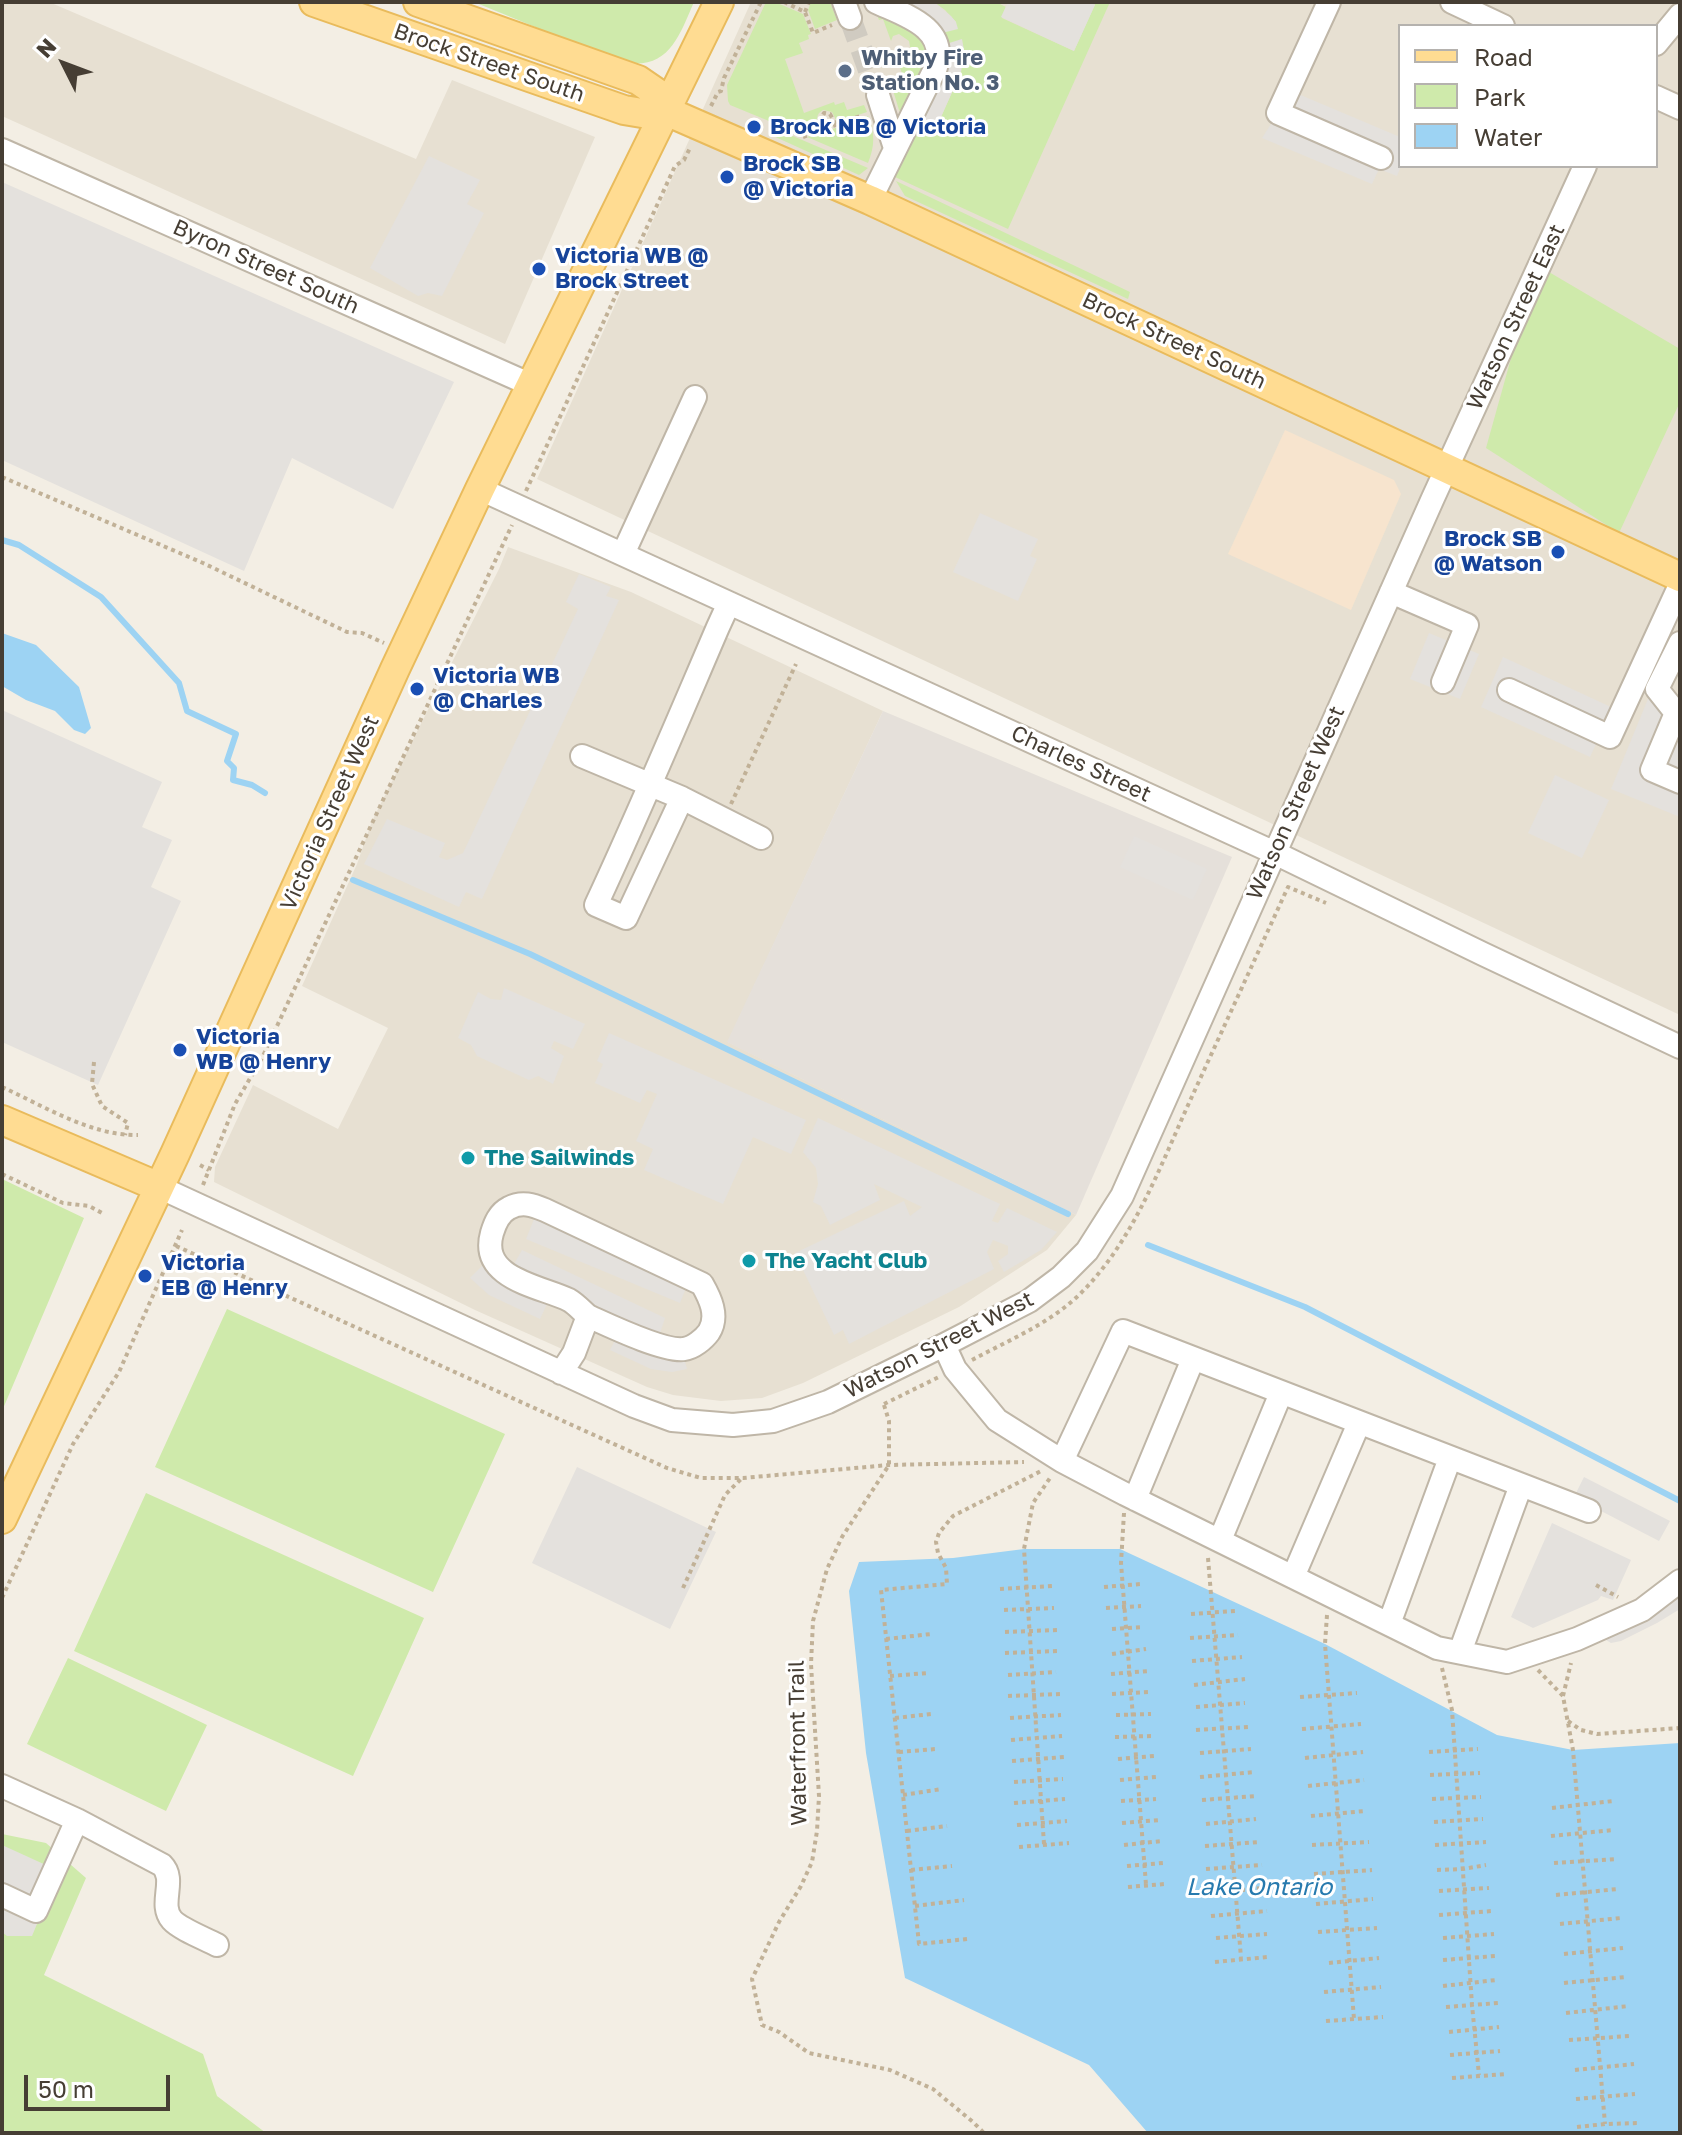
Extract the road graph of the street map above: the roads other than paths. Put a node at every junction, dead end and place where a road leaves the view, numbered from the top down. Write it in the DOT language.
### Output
graph roads {
  1 [pos="314,2"];
  2 [pos="418,2"];
  3 [pos="719,2"];
  4 [pos="876,2"];
  5 [pos="1329,2"];
  6 [pos="1452,2"];
  7 [pos="1680,15"];
  8 [pos="1499,24"];
  9 [pos="1658,42"];
  10 [pos="1658,98"];
  11 [pos="873,104"];
  12 [pos="1680,108"];
  13 [pos="666,111"];
  14 [pos="895,148"];
  15 [pos="2,150"];
  16 [pos="1381,158"];
  17 [pos="1584,168"];
  18 [pos="870,200"];
  19 [pos="529,384"];
  20 [pos="695,397"];
  21 [pos="1447,468"];
  22 [pos="480,489"];
  23 [pos="623,554"];
  24 [pos="1680,577"];
  25 [pos="1680,585"];
  26 [pos="1391,592"];
  27 [pos="729,603"];
  28 [pos="1680,643"];
  29 [pos="1443,682"];
  30 [pos="1509,690"];
  31 [pos="582,756"];
  32 [pos="1680,782"];
  33 [pos="650,784"];
  34 [pos="682,798"];
  35 [pos="761,838"];
  36 [pos="1275,853"];
  37 [pos="1680,1047"];
  38 [pos="2,1120"];
  39 [pos="159,1187"];
  40 [pos="588,1316"];
  41 [pos="944,1345"];
  42 [pos="1193,1359"];
  43 [pos="561,1373"];
  44 [pos="1281,1393"];
  45 [pos="1359,1423"];
  46 [pos="1450,1458"];
  47 [pos="1062,1461"];
  48 [pos="1521,1485"];
  49 [pos="1130,1497"];
  50 [pos="1589,1511"];
  51 [pos="2,1519"];
  52 [pos="1213,1537"];
  53 [pos="1293,1577"];
  54 [pos="1680,1581"];
  55 [pos="1389,1624"];
  56 [pos="1460,1652"];
  57 [pos="2,1786"];
  58 [pos="77,1820"];
  59 [pos="2,1895"];
  60 [pos="217,1945"];
  1 -- 13 [label="main road, Brock Street South"];
  2 -- 13 [label="main road, Brock Street South"];
  3 -- 13 [label="main road, Victoria Street West"];
  4 -- 14 [label="street"];
  5 -- 16 [label="street"];
  6 -- 8 [label="street"];
  7 -- 9 [label="street"];
  10 -- 12 [label="street"];
  11 -- 14 [label="street"];
  13 -- 18 [label="main road, Brock Street South"];
  13 -- 19 [label="main road, Victoria Street West"];
  14 -- 18 [label="street"];
  15 -- 19 [label="street, Byron Street South"];
  17 -- 21 [label="street, Watson Street East"];
  18 -- 21 [label="main road, Brock Street South"];
  19 -- 22 [label="main road, Victoria Street West"];
  20 -- 23 [label="street"];
  21 -- 24 [label="main road, Brock Street South"];
  21 -- 26 [label="street, Watson Street West"];
  22 -- 23 [label="street, Charles Street"];
  22 -- 39 [label="main road, Victoria Street West"];
  23 -- 27 [label="street, Charles Street"];
  25 -- 30 [label="street"];
  26 -- 29 [label="street"];
  26 -- 36 [label="street, Watson Street West"];
  27 -- 33 [label="street"];
  27 -- 36 [label="street, Charles Street"];
  28 -- 32 [label="street"];
  31 -- 33 [label="street"];
  33 -- 34 [label="street"];
  33 -- 34 [label="street"];
  34 -- 35 [label="street"];
  36 -- 37 [label="street, Charles Street"];
  36 -- 41 [label="street, Watson Street West"];
  38 -- 39 [label="main road"];
  39 -- 43 [label="street, Watson Street West"];
  39 -- 51 [label="main road, Victoria Street West"];
  40 -- 40 [label="street"];
  40 -- 43 [label="street"];
  41 -- 43 [label="street, Watson Street West"];
  41 -- 47 [label="street"];
  42 -- 44 [label="street"];
  42 -- 47 [label="street"];
  42 -- 49 [label="street"];
  44 -- 45 [label="street"];
  44 -- 52 [label="street"];
  45 -- 46 [label="street"];
  45 -- 53 [label="street"];
  46 -- 48 [label="street"];
  46 -- 55 [label="street"];
  47 -- 49 [label="street"];
  48 -- 50 [label="street"];
  48 -- 56 [label="street"];
  49 -- 52 [label="street"];
  52 -- 53 [label="street"];
  53 -- 55 [label="street"];
  54 -- 56 [label="street"];
  55 -- 56 [label="street"];
  57 -- 58 [label="street"];
  58 -- 59 [label="street"];
  58 -- 60 [label="street"];
}
